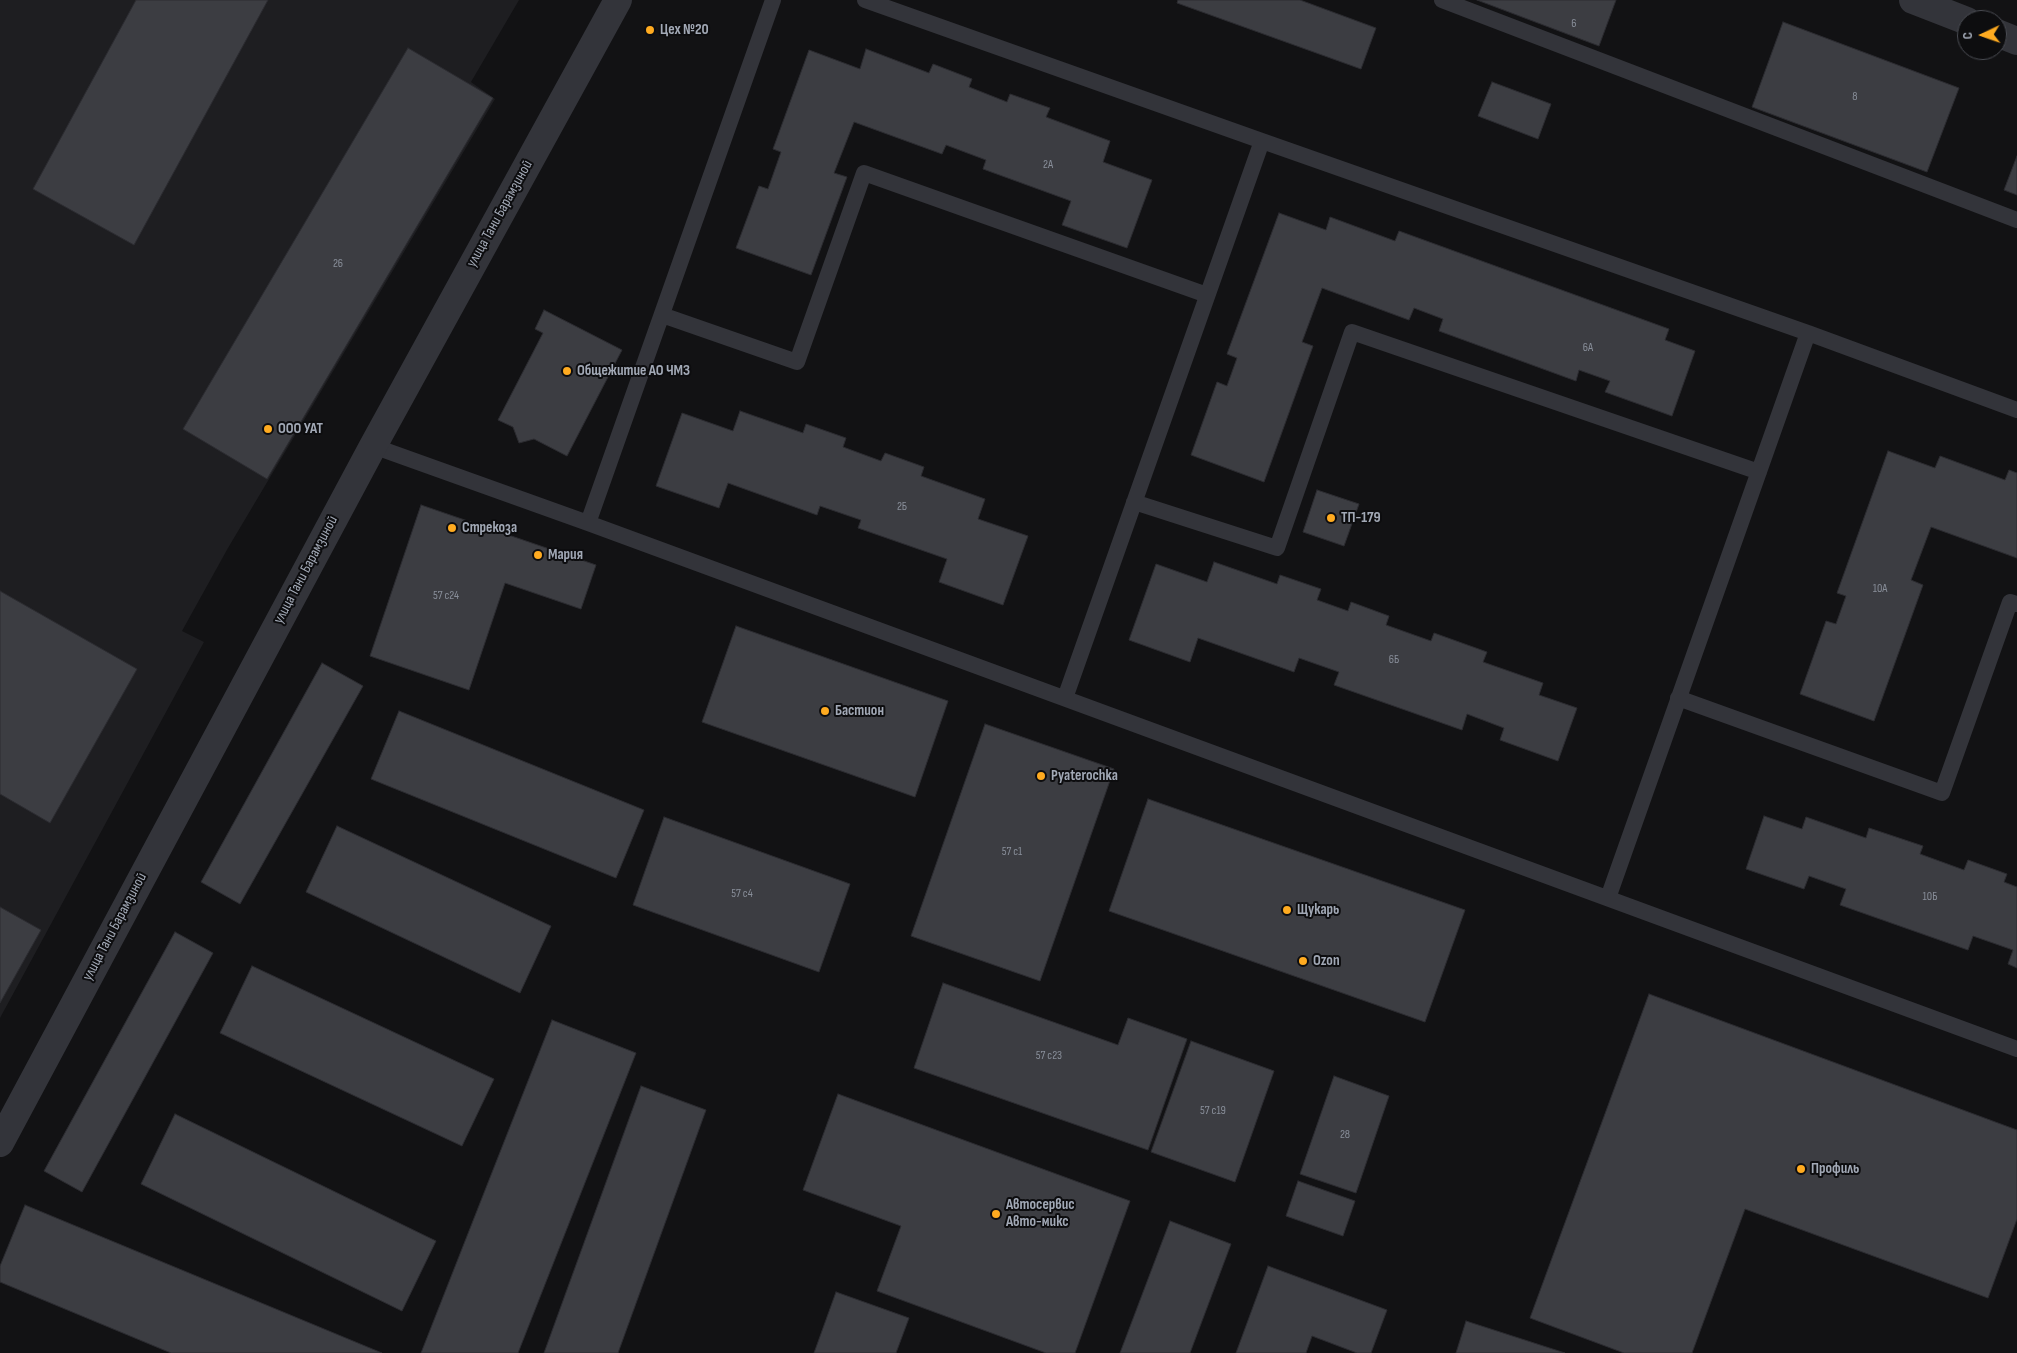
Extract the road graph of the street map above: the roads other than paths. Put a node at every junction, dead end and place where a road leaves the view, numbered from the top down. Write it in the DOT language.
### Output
graph roads {
  1 [pos="618,0"];
  2 [pos="773,0"];
  3 [pos="865,0"];
  4 [pos="1442,0"];
  5 [pos="1913,0"];
  6 [pos="1957,17"];
  7 [pos="1262,141"];
  8 [pos="2017,220"];
  9 [pos="1207,295"];
  10 [pos="662,315"];
  11 [pos="1808,333"];
  12 [pos="2017,410"];
  13 [pos="372,446"];
  14 [pos="1759,472"];
  15 [pos="1134,502"];
  16 [pos="588,523"];
  17 [pos="2017,604"];
  18 [pos="1065,698"];
  19 [pos="1678,698"];
  20 [pos="1608,898"];
  21 [pos="2017,1048"];
  22 [pos="0,1143"];
  1 -- 13 [label="street, улица Тани Барамзиной"];
  2 -- 10 [label="lane"];
  3 -- 7 [label="lane"];
  4 -- 8 [label="lane"];
  5 -- 6 [label="street"];
  7 -- 9 [label="lane"];
  7 -- 11 [label="lane"];
  9 -- 10 [label="lane"];
  9 -- 15 [label="lane"];
  10 -- 16 [label="lane"];
  11 -- 12 [label="lane"];
  11 -- 14 [label="lane"];
  13 -- 16 [label="lane"];
  13 -- 22 [label="street, улица Тани Барамзиной"];
  14 -- 15 [label="lane"];
  14 -- 19 [label="lane"];
  15 -- 18 [label="lane"];
  16 -- 18 [label="lane"];
  17 -- 19 [label="lane"];
  18 -- 20 [label="lane"];
  19 -- 20 [label="lane"];
  20 -- 21 [label="lane"];
}
